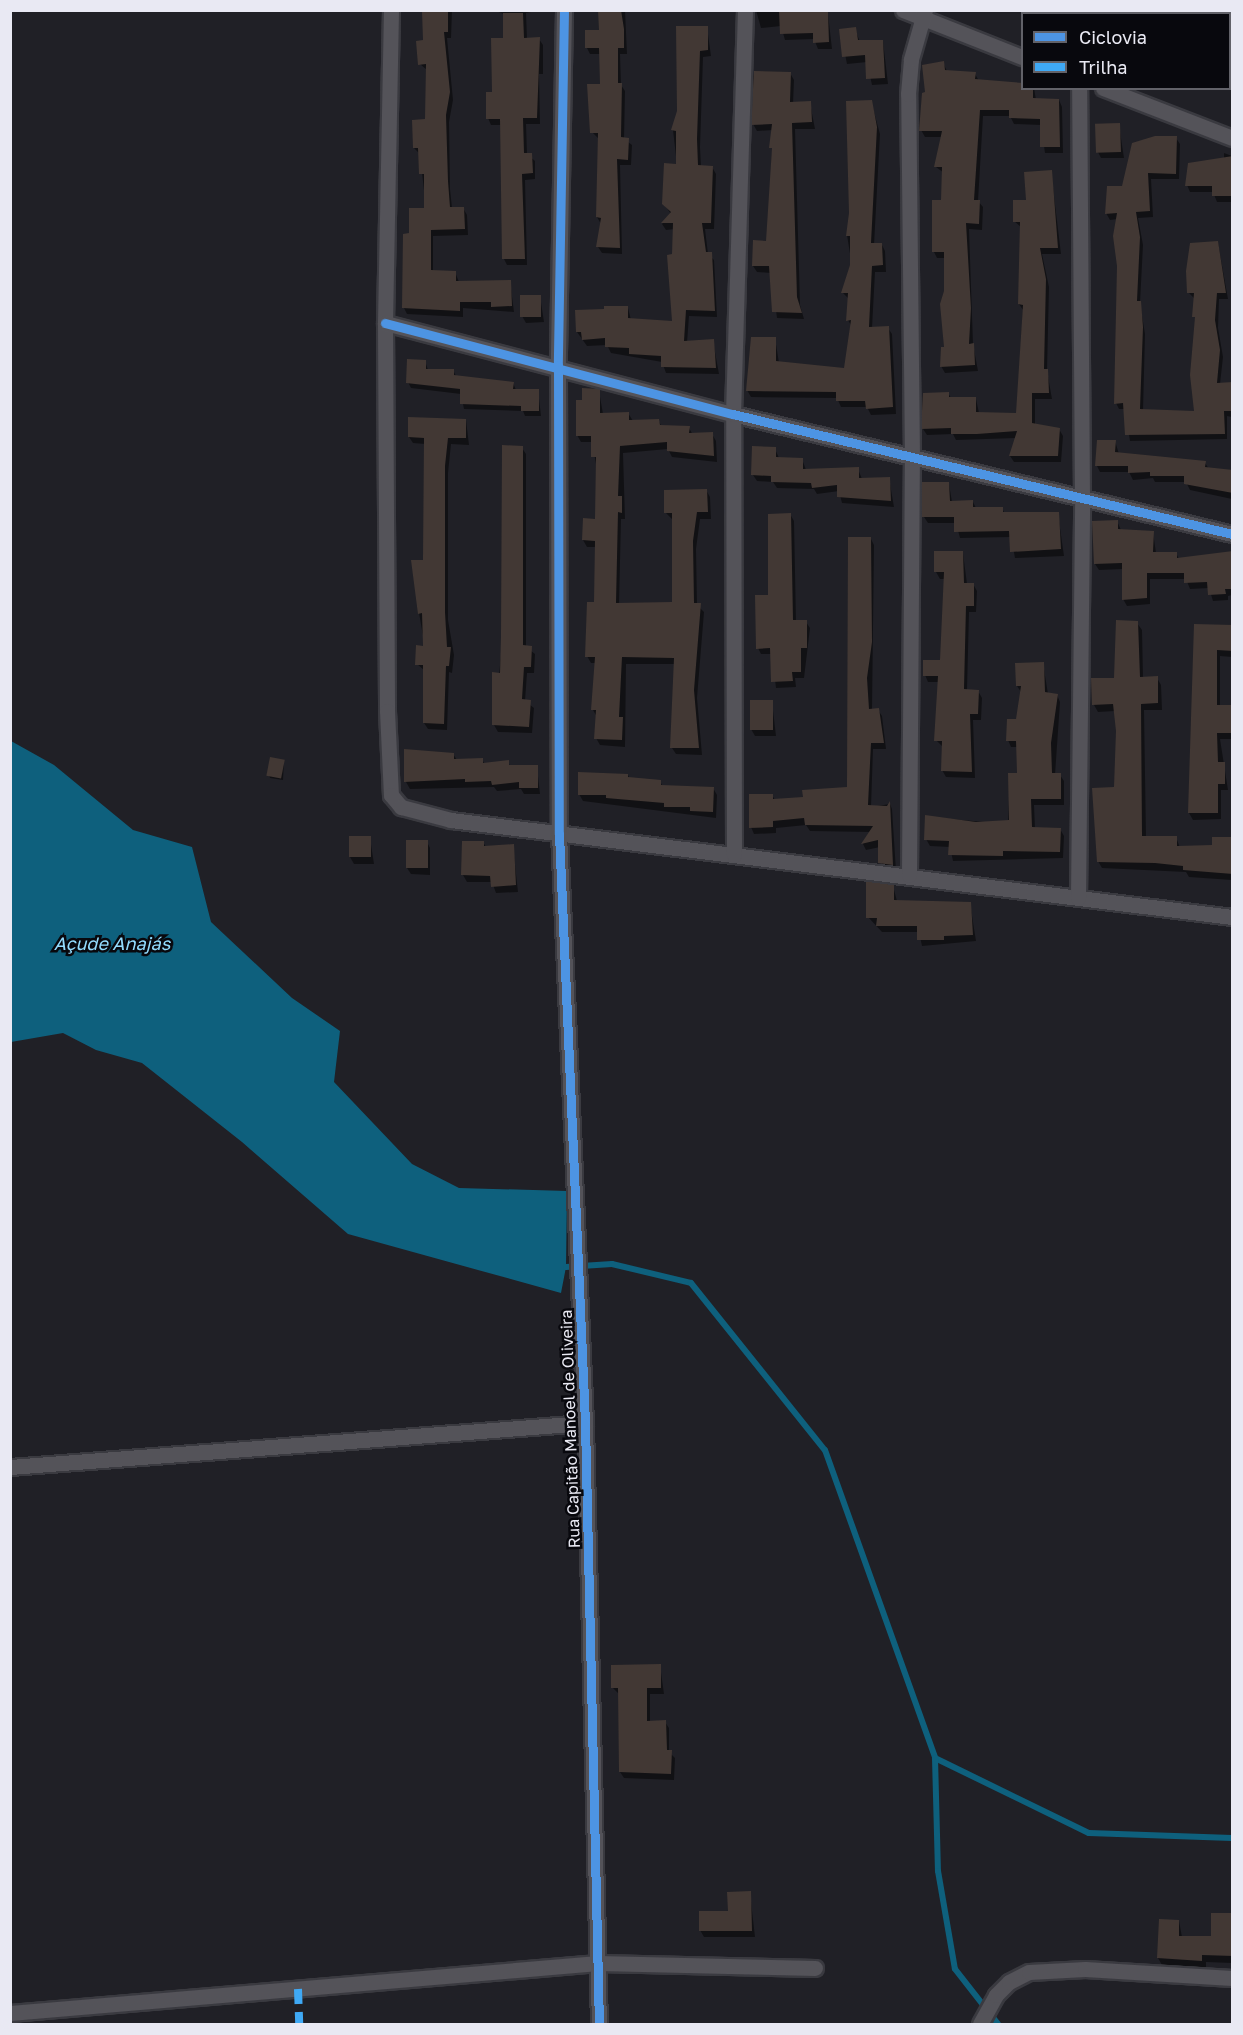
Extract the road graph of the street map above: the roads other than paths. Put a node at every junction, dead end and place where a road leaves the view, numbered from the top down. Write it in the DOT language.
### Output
graph roads {
  1 [pos="391,10"];
  2 [pos="564,10"];
  3 [pos="745,10"];
  4 [pos="903,10"];
  5 [pos="923,14"];
  6 [pos="1021,56"];
  7 [pos="1079,90"];
  8 [pos="1108,90"];
  9 [pos="1233,138"];
  10 [pos="385,323"];
  11 [pos="558,365"];
  12 [pos="733,414"];
  13 [pos="912,458"];
  14 [pos="1082,496"];
  15 [pos="1233,534"];
  16 [pos="559,834"];
  17 [pos="734,855"];
  18 [pos="909,875"];
  19 [pos="1078,898"];
  20 [pos="1233,917"];
  21 [pos="585,1423"];
  22 [pos="10,1467"];
  23 [pos="598,1963"];
  24 [pos="815,1968"];
  25 [pos="1233,1978"];
  26 [pos="10,2013"];
  27 [pos="599,2025"];
  28 [pos="980,2025"];
  1 -- 10 [label="street"];
  2 -- 11 [label="street, Rua Capitão Manoel de Oliveira"];
  3 -- 12 [label="street"];
  4 -- 5 [label="street"];
  5 -- 6 [label="street"];
  5 -- 13 [label="street"];
  7 -- 14 [label="street"];
  8 -- 9 [label="street"];
  10 -- 11 [label="street"];
  10 -- 16 [label="street"];
  11 -- 12 [label="street"];
  11 -- 16 [label="street, Rua Capitão Manoel de Oliveira"];
  12 -- 13 [label="street"];
  12 -- 17 [label="street"];
  13 -- 14 [label="street"];
  13 -- 18 [label="street"];
  14 -- 15 [label="street"];
  14 -- 19 [label="street"];
  16 -- 17 [label="street"];
  16 -- 21 [label="street, Rua Capitão Manoel de Oliveira"];
  17 -- 18 [label="street"];
  18 -- 19 [label="street"];
  19 -- 20 [label="street"];
  21 -- 22 [label="street"];
  21 -- 23 [label="street, Rua Capitão Manoel de Oliveira"];
  23 -- 24 [label="street"];
  23 -- 26 [label="street"];
  23 -- 27 [label="street, Rua Capitão Manoel de Oliveira"];
  25 -- 28 [label="street"];
}
